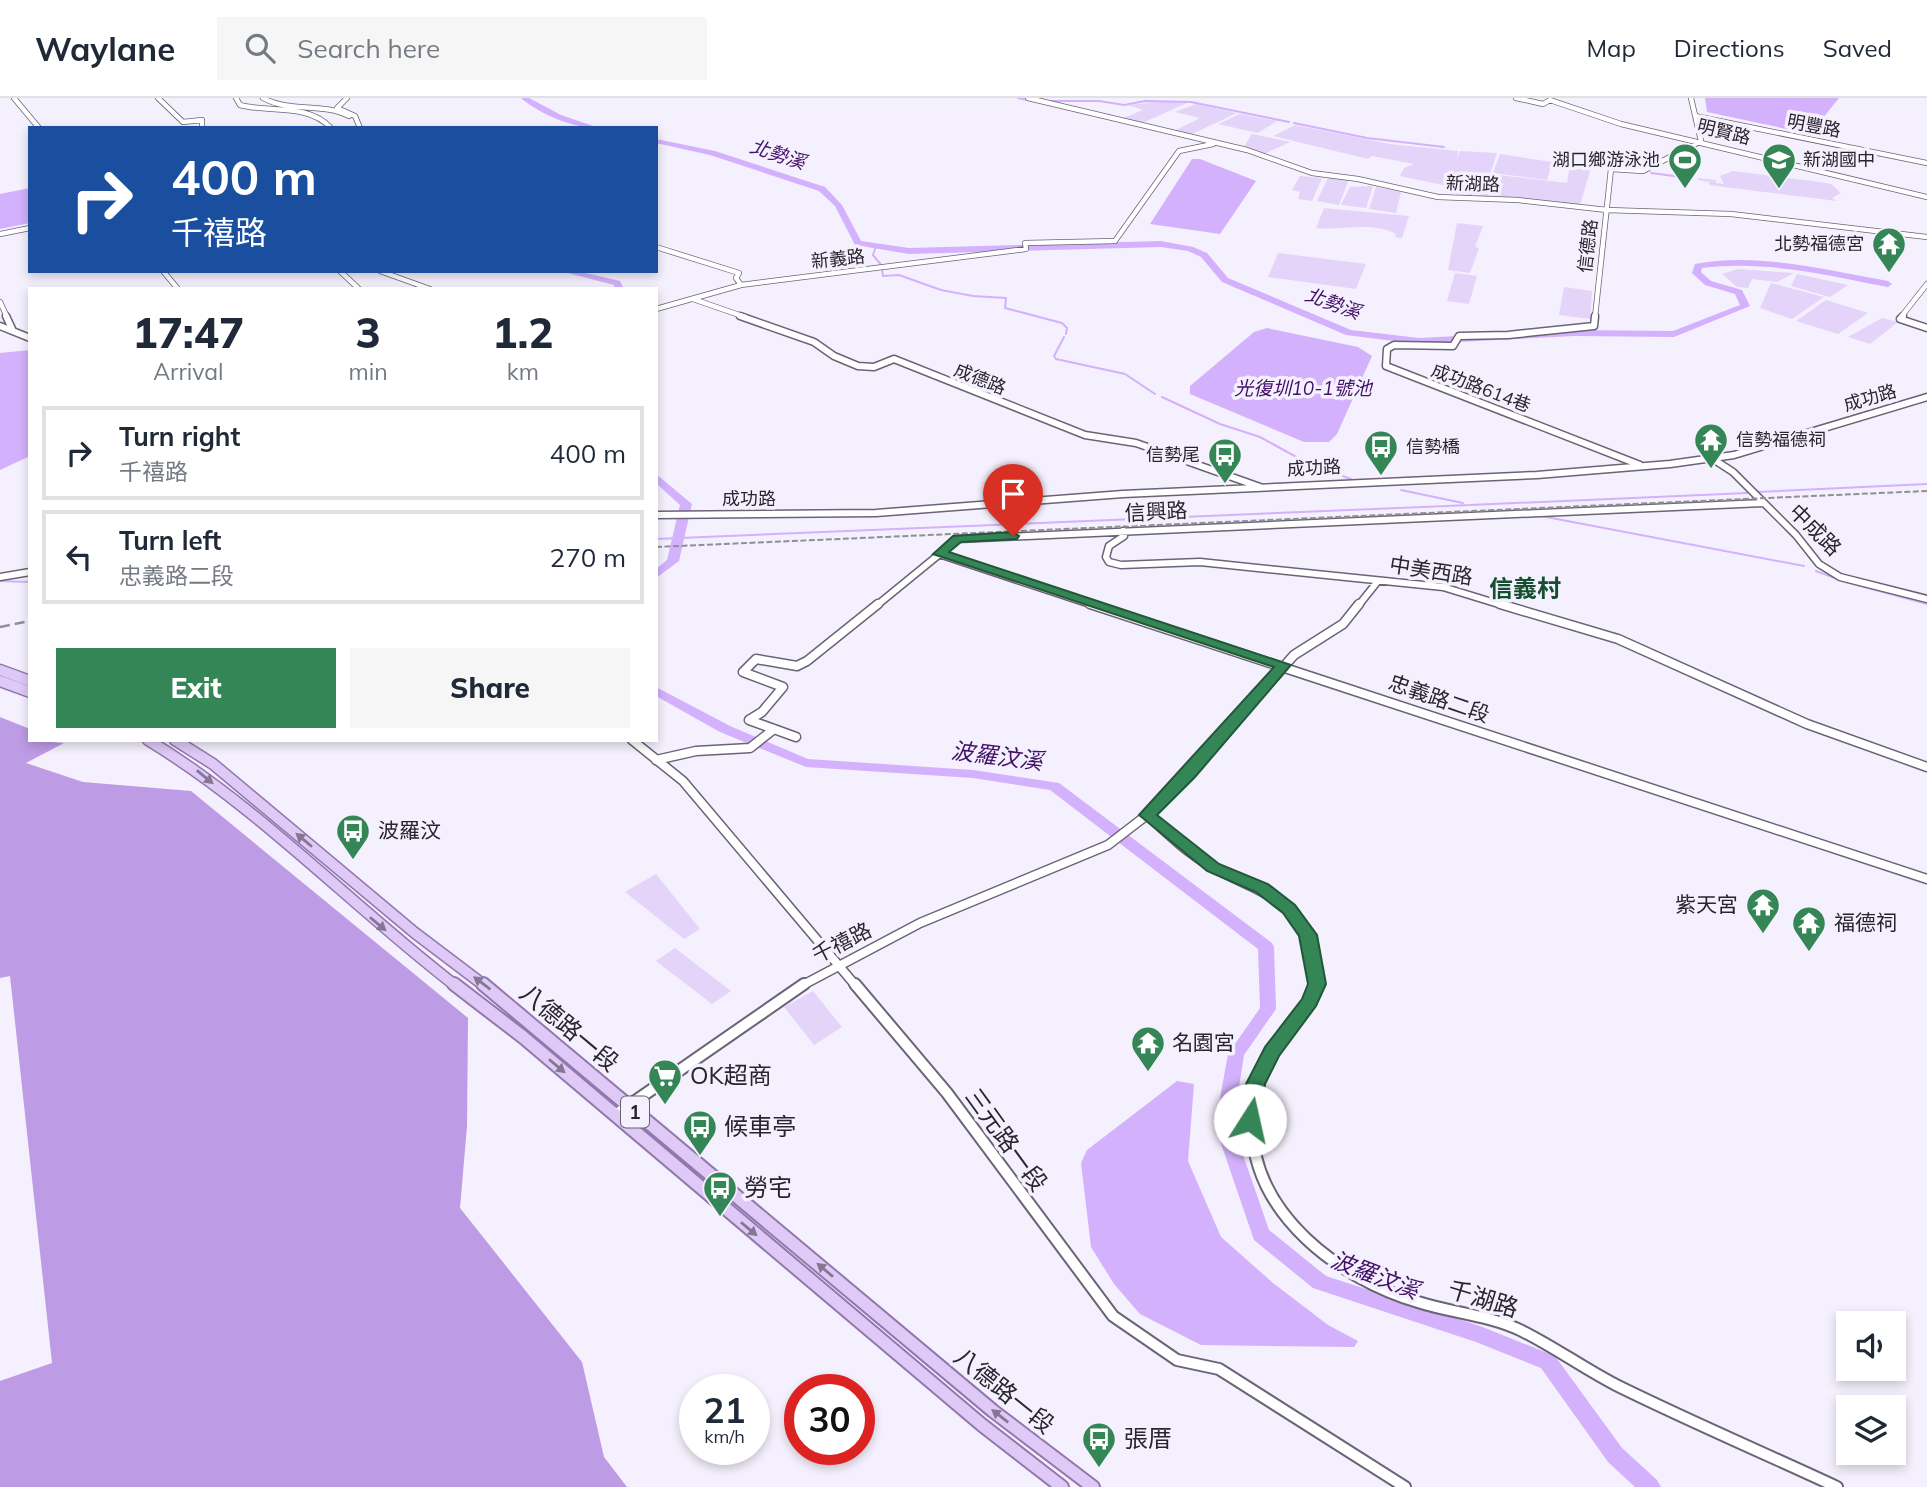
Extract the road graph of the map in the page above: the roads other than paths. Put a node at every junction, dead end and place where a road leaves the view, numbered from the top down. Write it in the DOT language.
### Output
graph roads {
  1 [pos="14,98"];
  2 [pos="158,98"];
  3 [pos="236,98"];
  4 [pos="263,98"];
  5 [pos="347,98"];
  6 [pos="1028,98"];
  7 [pos="1516,98"];
  8 [pos="1691,98"];
  9 [pos="349,116"];
  10 [pos="1695,116"];
  11 [pos="37,126"];
  12 [pos="202,126"];
  13 [pos="329,126"];
  14 [pos="358,126"];
  15 [pos="1701,141"];
  16 [pos="1818,141"];
  17 [pos="1216,144"];
  18 [pos="1812,147"];
  19 [pos="1927,163"];
  20 [pos="1927,197"];
  21 [pos="1607,210"];
  22 [pos="28,228"];
  23 [pos="0,234"];
  24 [pos="1927,237"];
  25 [pos="658,247"];
  26 [pos="165,273"];
  27 [pos="342,273"];
  28 [pos="386,273"];
  29 [pos="1927,284"];
  30 [pos="741,285"];
  31 [pos="176,287"];
  32 [pos="357,287"];
  33 [pos="424,287"];
  34 [pos="693,299"];
  35 [pos="0,302"];
  36 [pos="658,308"];
  37 [pos="0,326"];
  38 [pos="1927,328"];
  39 [pos="13,331"];
  40 [pos="28,337"];
  41 [pos="1455,342"];
  42 [pos="1927,399"];
  43 [pos="1715,460"];
  44 [pos="1644,468"];
  45 [pos="1261,488"];
  46 [pos="1763,503"];
  47 [pos="658,516"];
  48 [pos="1123,531"];
  49 [pos="939,554"];
  50 [pos="28,570"];
  51 [pos="0,575"];
  52 [pos="1378,581"];
  53 [pos="1927,599"];
  54 [pos="1284,665"];
  55 [pos="0,670"];
  56 [pos="28,680"];
  57 [pos="0,681"];
  58 [pos="28,691"];
  59 [pos="774,729"];
  60 [pos="796,737"];
  61 [pos="151,742"];
  62 [pos="178,742"];
  63 [pos="634,742"];
  64 [pos="656,760"];
  65 [pos="1927,767"];
  66 [pos="1147,815"];
  67 [pos="1927,879"];
  68 [pos="836,965"];
  69 [pos="629,1106"];
  70 [pos="615,1115"];
  71 [pos="1062,1487"];
  72 [pos="1093,1487"];
  73 [pos="1405,1487"];
  74 [pos="1837,1487"];
  1 -- 11 [label="street"];
  2 -- 12 [label="street"];
  3 -- 13 [label="street"];
  4 -- 9 [label="street"];
  5 -- 14 [label="street"];
  6 -- 17 [label="street, 新湖路"];
  7 -- 15 [label="street, 明賢路"];
  8 -- 10 [label="street"];
  10 -- 15 [label="street"];
  10 -- 16 [label="street, 明豐路"];
  15 -- 20 [label="street, 明賢路"];
  15 -- 21 [label="street, 信德路"];
  16 -- 18 [label="street"];
  16 -- 19 [label="street, 明豐路"];
  17 -- 21 [label="street, 新湖路"];
  17 -- 30 [label="street, 新義路"];
  21 -- 24 [label="street, 新湖路"];
  21 -- 41 [label="street, 信德路"];
  22 -- 23 [label="street"];
  25 -- 30 [label="street"];
  26 -- 31 [label="street"];
  27 -- 32 [label="street"];
  28 -- 33 [label="street"];
  29 -- 38 [label="street"];
  30 -- 34 [label="street, 新義路"];
  34 -- 36 [label="street, 新義路"];
  34 -- 45 [label="street, 成德路"];
  35 -- 39 [label="street"];
  37 -- 39 [label="street"];
  39 -- 40 [label="street"];
  41 -- 44 [label="street, 成功路614巷"];
  42 -- 43 [label="street, 成功路"];
  43 -- 44 [label="street, 成功路"];
  43 -- 46 [label="street, 中成路"];
  44 -- 45 [label="street, 成功路"];
  45 -- 47 [label="street, 成功路"];
  46 -- 48 [label="street, 信興路"];
  46 -- 53 [label="street, 中成路"];
  48 -- 49 [label="street, 信興路"];
  48 -- 52 [label="street, 中美西路"];
  49 -- 54 [label="street, 忠義路二段"];
  49 -- 59 [label="street, 信興路"];
  50 -- 51 [label="street"];
  52 -- 54 [label="street"];
  52 -- 65 [label="street, 中美西路"];
  54 -- 66 [label="street"];
  54 -- 67 [label="street, 忠義路二段"];
  55 -- 56 [label="main road"];
  57 -- 58 [label="main road"];
  59 -- 60 [label="street, 信興路"];
  59 -- 64 [label="street"];
  61 -- 70 [label="main road, 八德路一段 / 1, one-way"];
  69 -- 62 [label="main road, 八德路一段 / 1, one-way"];
  63 -- 64 [label="street, 三元路一段"];
  64 -- 68 [label="street, 三元路一段"];
  66 -- 68 [label="street, 千禧路"];
  66 -- 74 [label="street, 千湖路"];
  68 -- 69 [label="street, 千禧路"];
  68 -- 73 [label="street, 三元路一段"];
  69 -- 70 [label="street, 千禧路"];
  72 -- 69 [label="main road, 八德路一段 / 1, one-way"];
  70 -- 71 [label="main road, 八德路一段 / 1, one-way"];
}
